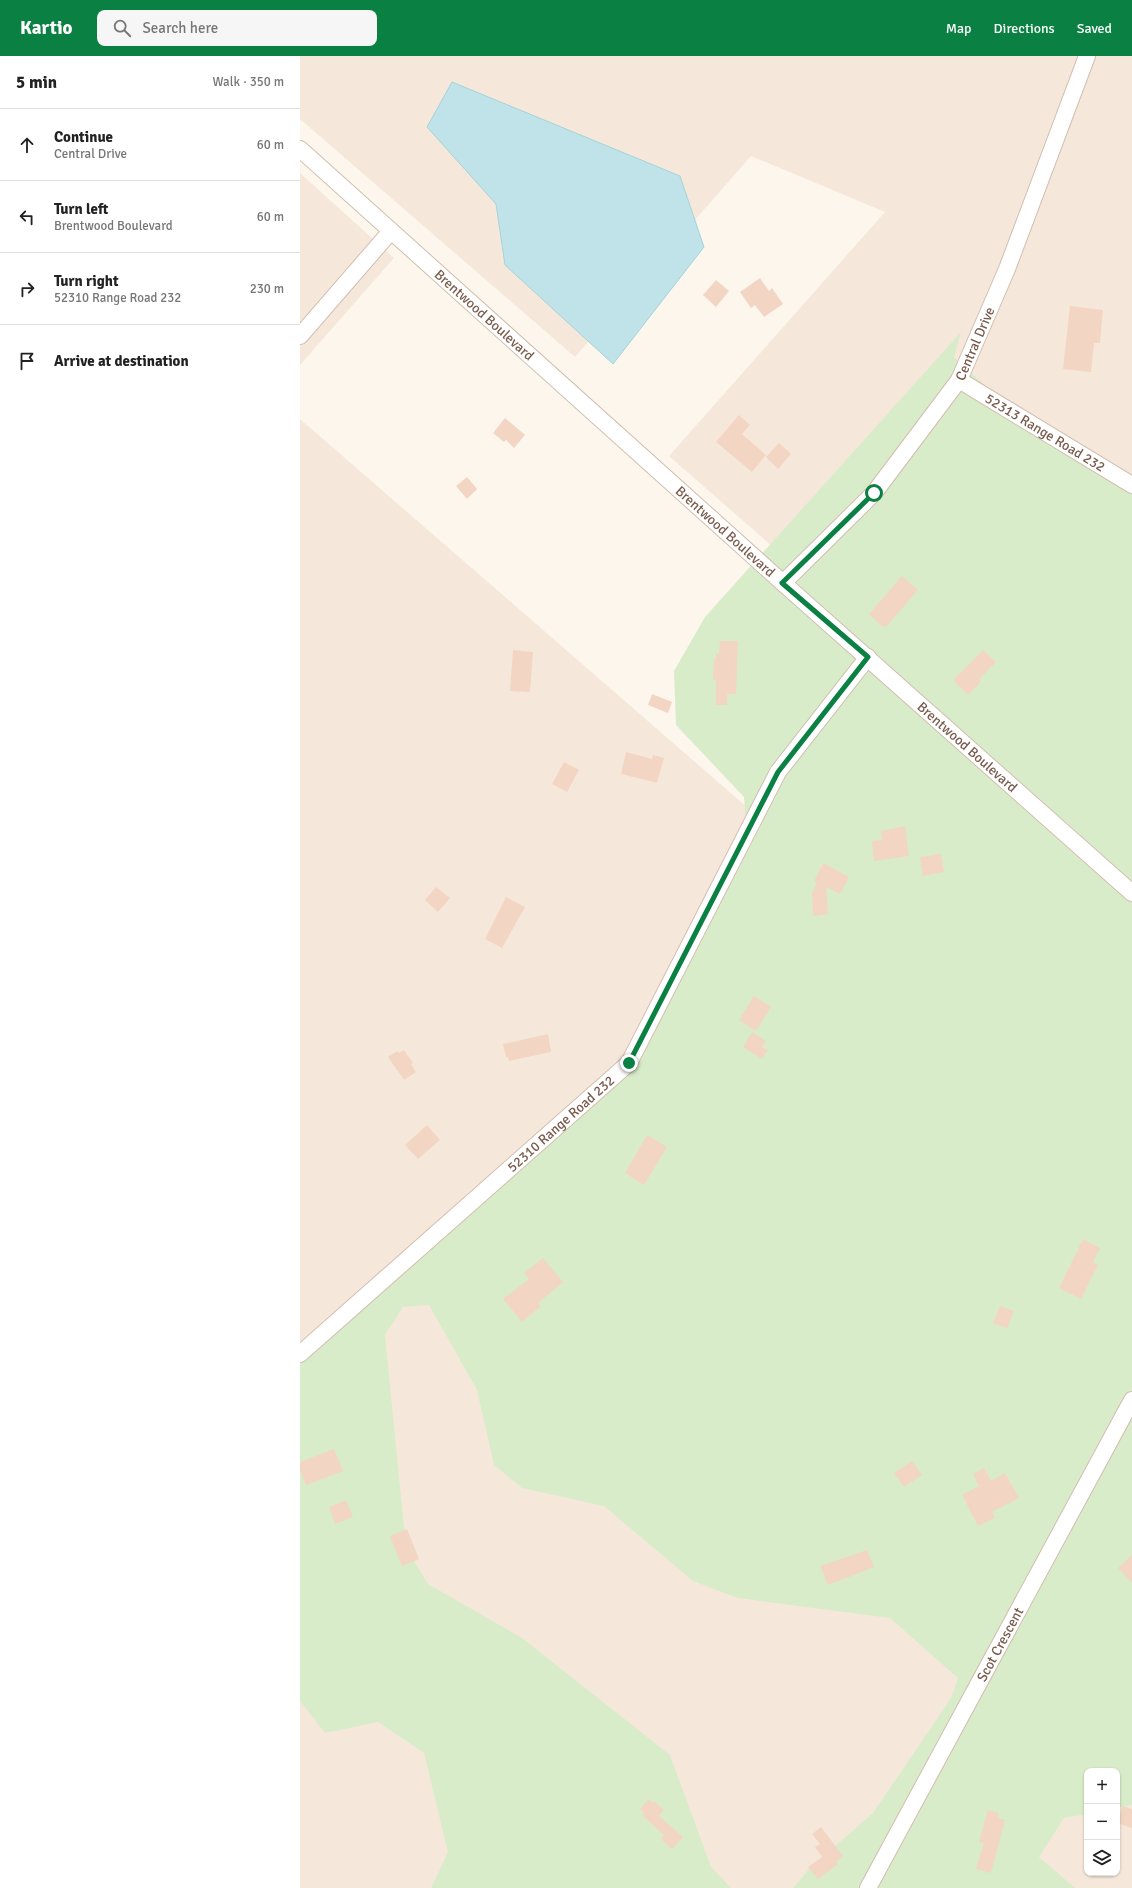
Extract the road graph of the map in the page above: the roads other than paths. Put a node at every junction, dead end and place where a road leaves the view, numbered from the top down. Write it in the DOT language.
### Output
graph roads {
  1 [pos="1086,56"];
  2 [pos="300,149"];
  3 [pos="391,231"];
  4 [pos="300,336"];
  5 [pos="959,380"];
  6 [pos="1132,485"];
  7 [pos="782,583"];
  8 [pos="868,657"];
  9 [pos="1132,893"];
  10 [pos="300,1354"];
  11 [pos="1132,1400"];
  12 [pos="868,1888"];
  1 -- 5 [label="street, Central Drive"];
  2 -- 3 [label="street, Brentwood Boulevard"];
  3 -- 4 [label="street"];
  3 -- 7 [label="street, Brentwood Boulevard"];
  5 -- 6 [label="street, 52313 Range Road 232"];
  5 -- 7 [label="street, Central Drive"];
  7 -- 8 [label="street, Brentwood Boulevard"];
  8 -- 9 [label="street, Brentwood Boulevard"];
  8 -- 10 [label="street, 52310 Range Road 232"];
  11 -- 12 [label="street, Scot Crescent"];
}
